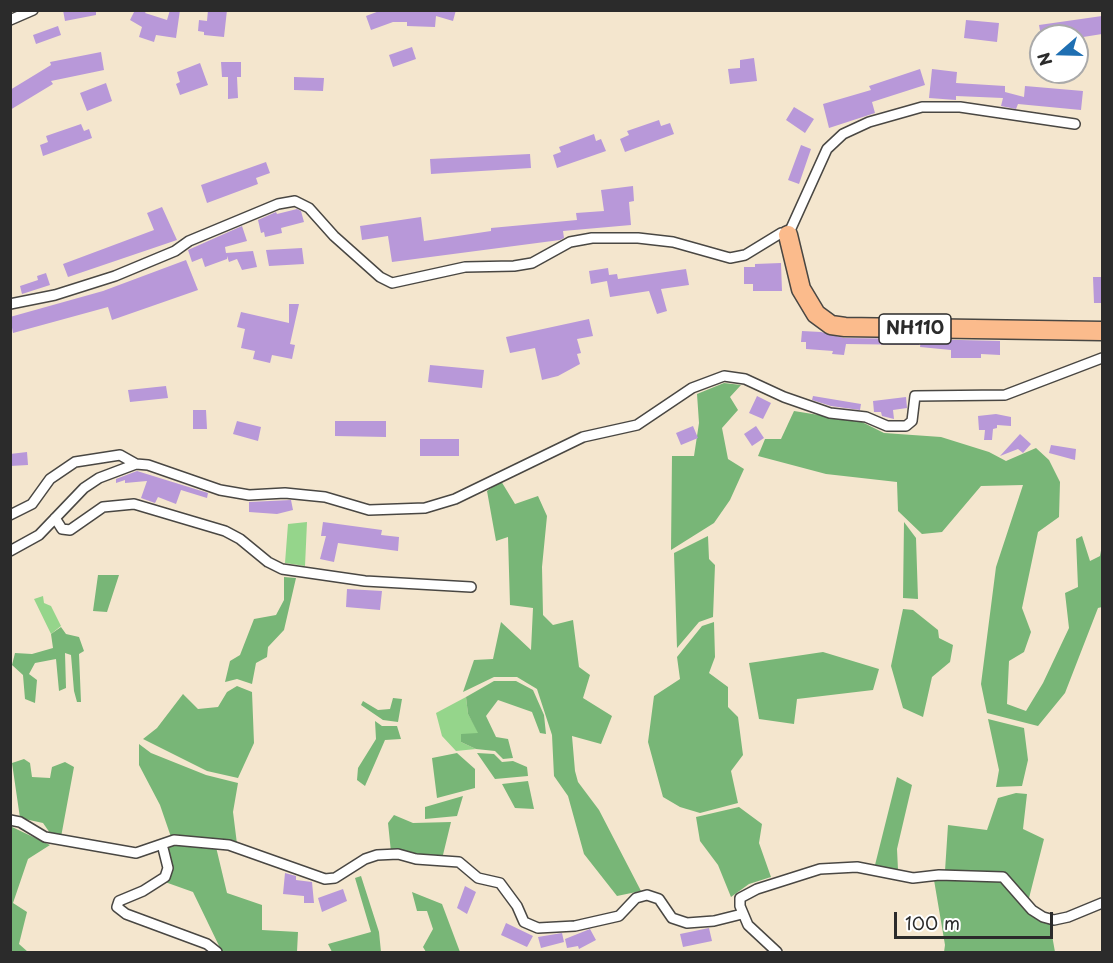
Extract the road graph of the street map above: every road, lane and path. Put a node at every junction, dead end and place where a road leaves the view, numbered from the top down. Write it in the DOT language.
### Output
graph roads {
  1 [pos="33,10"];
  2 [pos="10,20"];
  3 [pos="1075,124"];
  4 [pos="788,234"];
  5 [pos="10,304"];
  6 [pos="1102,332"];
  7 [pos="1102,358"];
  8 [pos="136,464"];
  9 [pos="10,515"];
  10 [pos="55,518"];
  11 [pos="10,551"];
  12 [pos="471,587"];
  13 [pos="10,820"];
  14 [pos="162,844"];
  15 [pos="1102,903"];
  16 [pos="742,914"];
  17 [pos="217,952"];
  18 [pos="777,952"];
  1 -- 2 [label="street"];
  3 -- 4 [label="street"];
  4 -- 5 [label="street"];
  4 -- 6 [label="highway, NH110"];
  7 -- 8 [label="street"];
  8 -- 9 [label="street"];
  8 -- 10 [label="street"];
  10 -- 11 [label="street"];
  10 -- 12 [label="street"];
  13 -- 14 [label="street"];
  14 -- 16 [label="street"];
  14 -- 17 [label="street"];
  15 -- 16 [label="street"];
  16 -- 18 [label="street"];
}
